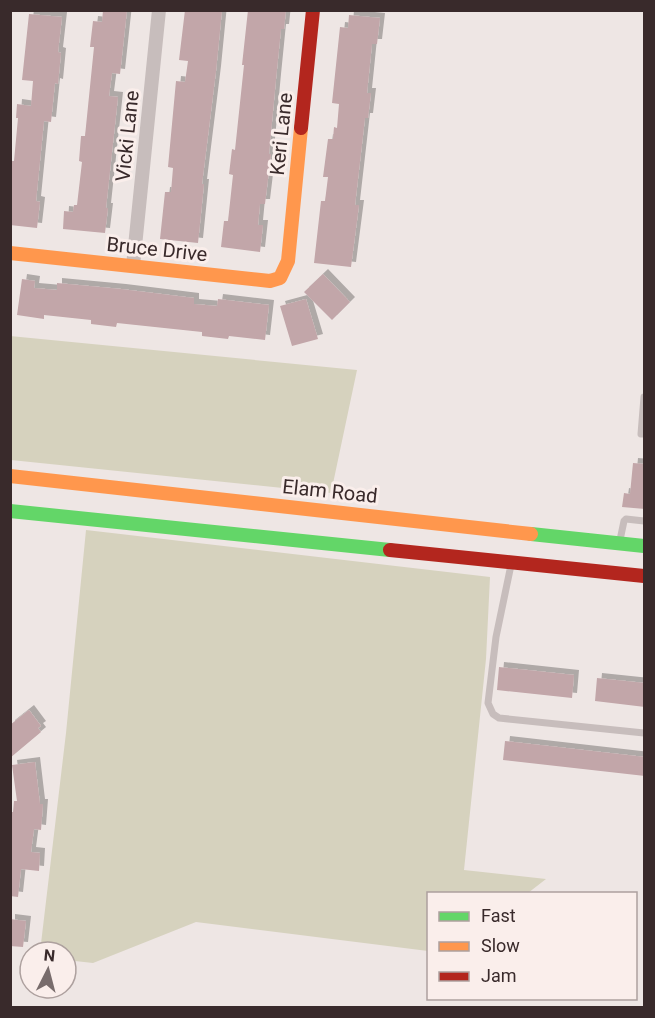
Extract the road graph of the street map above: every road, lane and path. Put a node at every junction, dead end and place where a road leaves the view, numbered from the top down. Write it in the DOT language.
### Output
graph roads {
  1 [pos="159,10"];
  2 [pos="313,10"];
  3 [pos="10,253"];
  4 [pos="288,261"];
  5 [pos="133,266"];
  6 [pos="645,397"];
  7 [pos="645,434"];
  8 [pos="10,476"];
  9 [pos="10,511"];
  10 [pos="645,521"];
  11 [pos="362,531"];
  12 [pos="620,543"];
  13 [pos="645,546"];
  14 [pos="512,563"];
  15 [pos="645,576"];
  16 [pos="645,733"];
  1 -- 5 [label="street, Vicki Lane"];
  2 -- 4 [label="main road, Keri Lane"];
  3 -- 5 [label="main road, Bruce Drive"];
  4 -- 5 [label="main road, Bruce Drive"];
  6 -- 7 [label="lane"];
  8 -- 11 [label="main road, Elam Road"];
  9 -- 11 [label="main road, Elam Road"];
  10 -- 12 [label="lane"];
  11 -- 12 [label="main road, Elam Road"];
  11 -- 14 [label="main road, Elam Road"];
  12 -- 13 [label="main road, Elam Road"];
  14 -- 15 [label="main road, Elam Road"];
  14 -- 16 [label="lane"];
}
